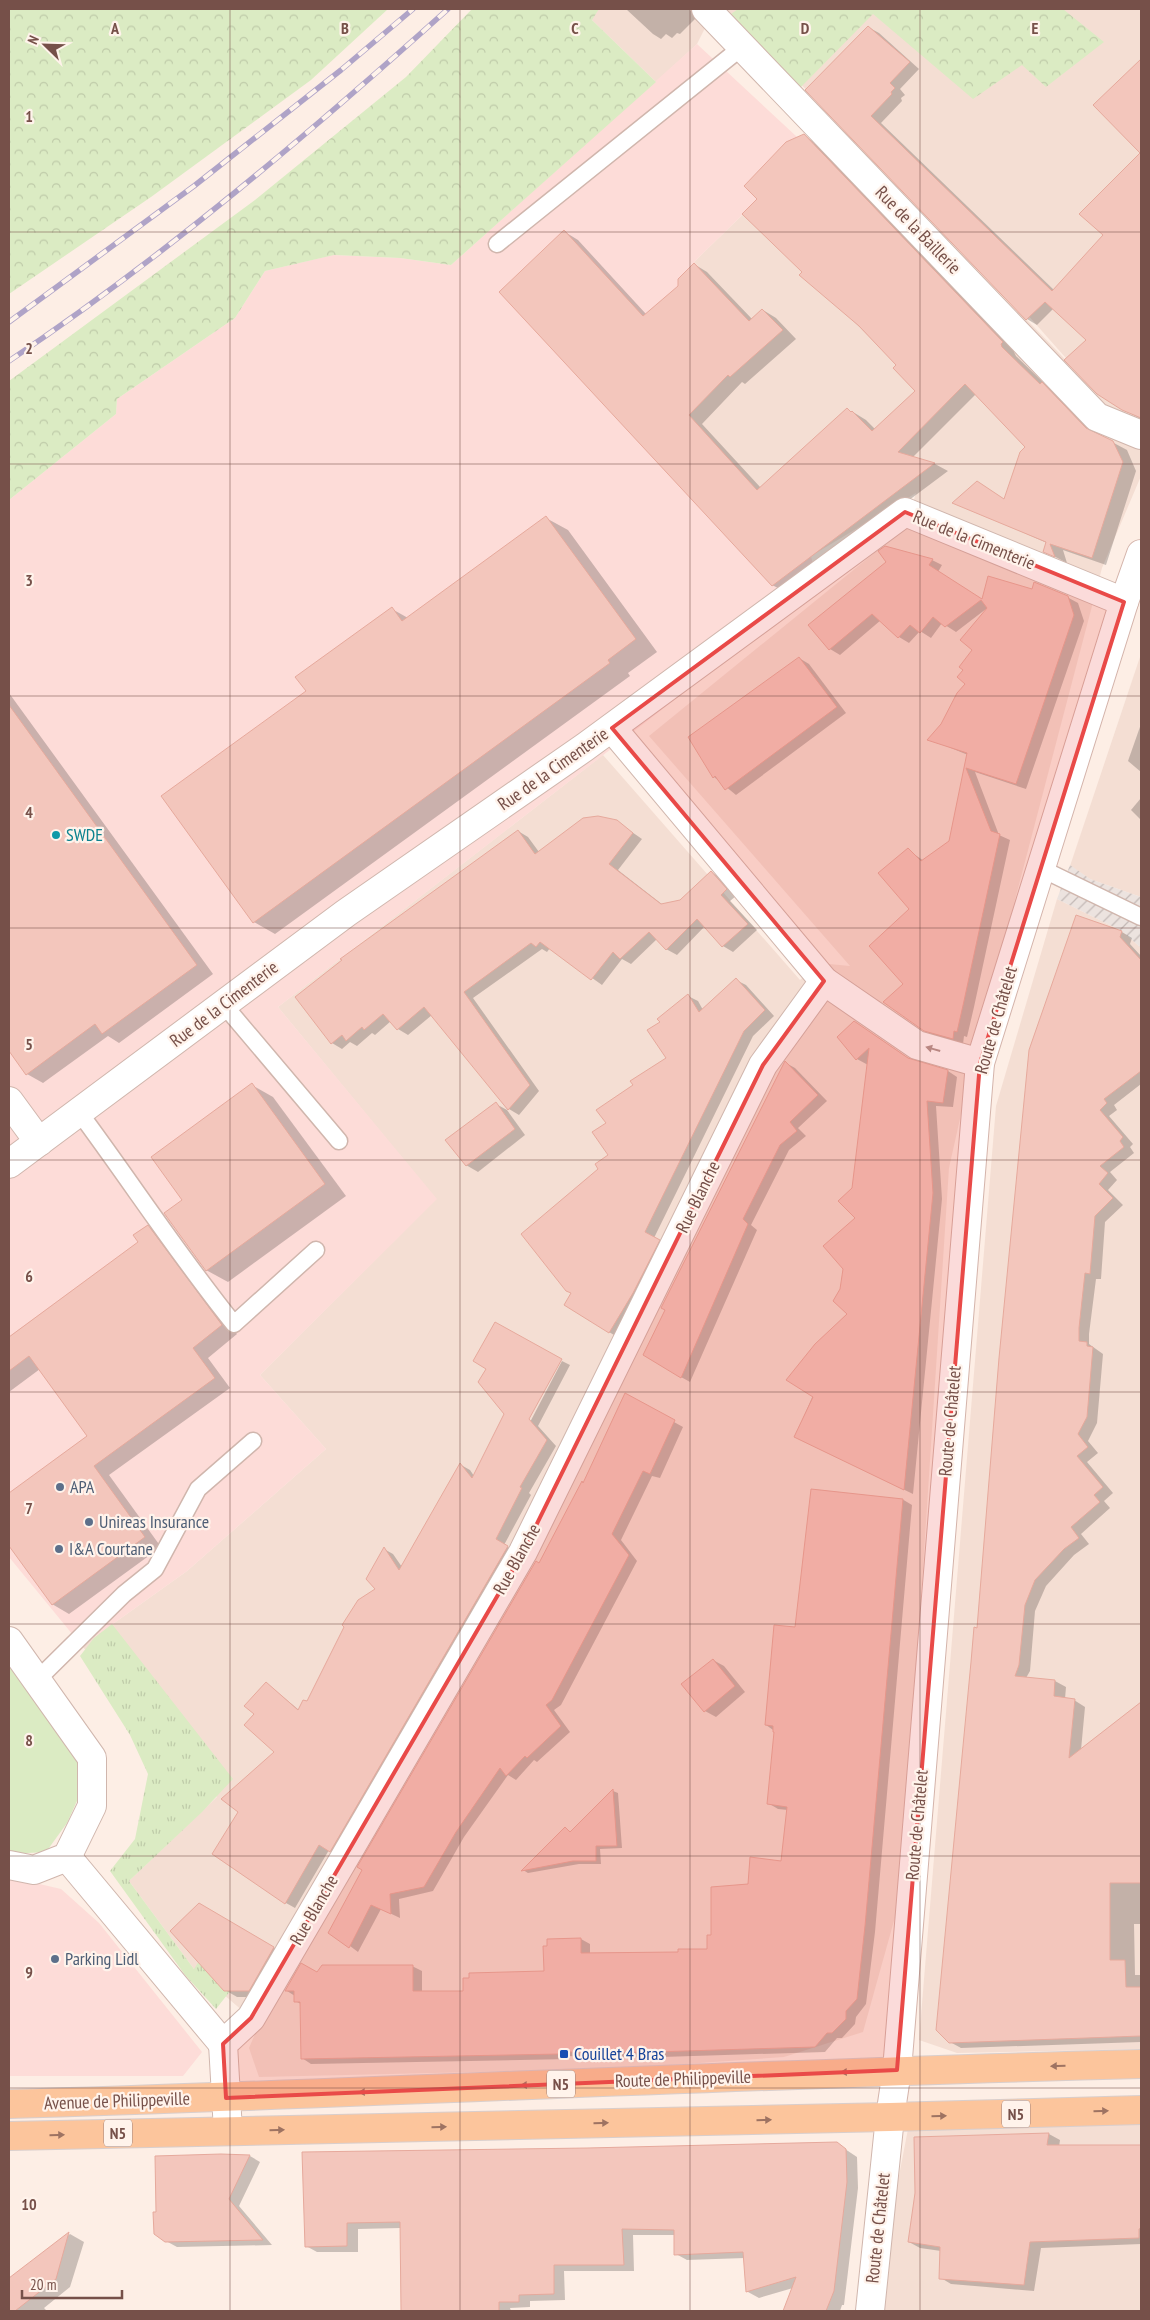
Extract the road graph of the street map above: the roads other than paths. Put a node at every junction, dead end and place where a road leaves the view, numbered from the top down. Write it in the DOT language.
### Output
graph roads {
  1 [pos="706,9"];
  2 [pos="742,46"];
  3 [pos="497,244"];
  4 [pos="1141,435"];
  5 [pos="1141,554"];
  6 [pos="1124,602"];
  7 [pos="612,728"];
  8 [pos="1042,869"];
  9 [pos="1141,917"];
  10 [pos="824,981"];
  11 [pos="224,1005"];
  12 [pos="980,1063"];
  13 [pos="9,1101"];
  14 [pos="79,1112"];
  15 [pos="339,1141"];
  16 [pos="39,1142"];
  17 [pos="9,1164"];
  18 [pos="316,1250"];
  19 [pos="253,1441"];
  20 [pos="9,1641"];
  21 [pos="37,1680"];
  22 [pos="67,1857"];
  23 [pos="9,1865"];
  24 [pos="223,2044"];
  25 [pos="1141,2064"];
  26 [pos="897,2070"];
  27 [pos="226,2098"];
  28 [pos="9,2104"];
  29 [pos="1141,2110"];
  30 [pos="890,2117"];
  31 [pos="228,2131"];
  32 [pos="9,2136"];
  33 [pos="870,2311"];
  1 -- 2 [label="street, Rue de la Baillerie"];
  2 -- 3 [label="lane"];
  2 -- 4 [label="street, Rue de la Baillerie"];
  5 -- 6 [label="street, Route de Châtelet"];
  6 -- 7 [label="street, Rue de la Cimenterie"];
  6 -- 8 [label="street, Route de Châtelet"];
  7 -- 10 [label="street"];
  7 -- 11 [label="street, Rue de la Cimenterie"];
  8 -- 9 [label="lane"];
  8 -- 12 [label="street, Route de Châtelet"];
  12 -- 10 [label="street, one-way"];
  10 -- 24 [label="street, Rue Blanche"];
  11 -- 14 [label="street, Rue de la Cimenterie"];
  11 -- 15 [label="lane"];
  12 -- 26 [label="street, Route de Châtelet"];
  13 -- 16 [label="street"];
  14 -- 16 [label="street, Rue de la Cimenterie"];
  14 -- 18 [label="lane"];
  16 -- 17 [label="street, Rue de la Cimenterie"];
  19 -- 21 [label="lane"];
  20 -- 21 [label="street"];
  21 -- 22 [label="street"];
  22 -- 23 [label="street"];
  22 -- 24 [label="street"];
  24 -- 27 [label="street"];
  25 -- 26 [label="main road, Route de Philippeville / N5, one-way"];
  26 -- 27 [label="main road, Route de Philippeville / N5, one-way"];
  26 -- 30 [label="street, Route de Châtelet"];
  27 -- 28 [label="main road, Avenue de Philippeville / N5"];
  27 -- 31 [label="street"];
  30 -- 29 [label="main road, N5, one-way"];
  31 -- 30 [label="main road, N5, one-way"];
  30 -- 33 [label="street, Route de Châtelet"];
  32 -- 31 [label="main road, Avenue de Philippeville / N5, one-way"];
}
